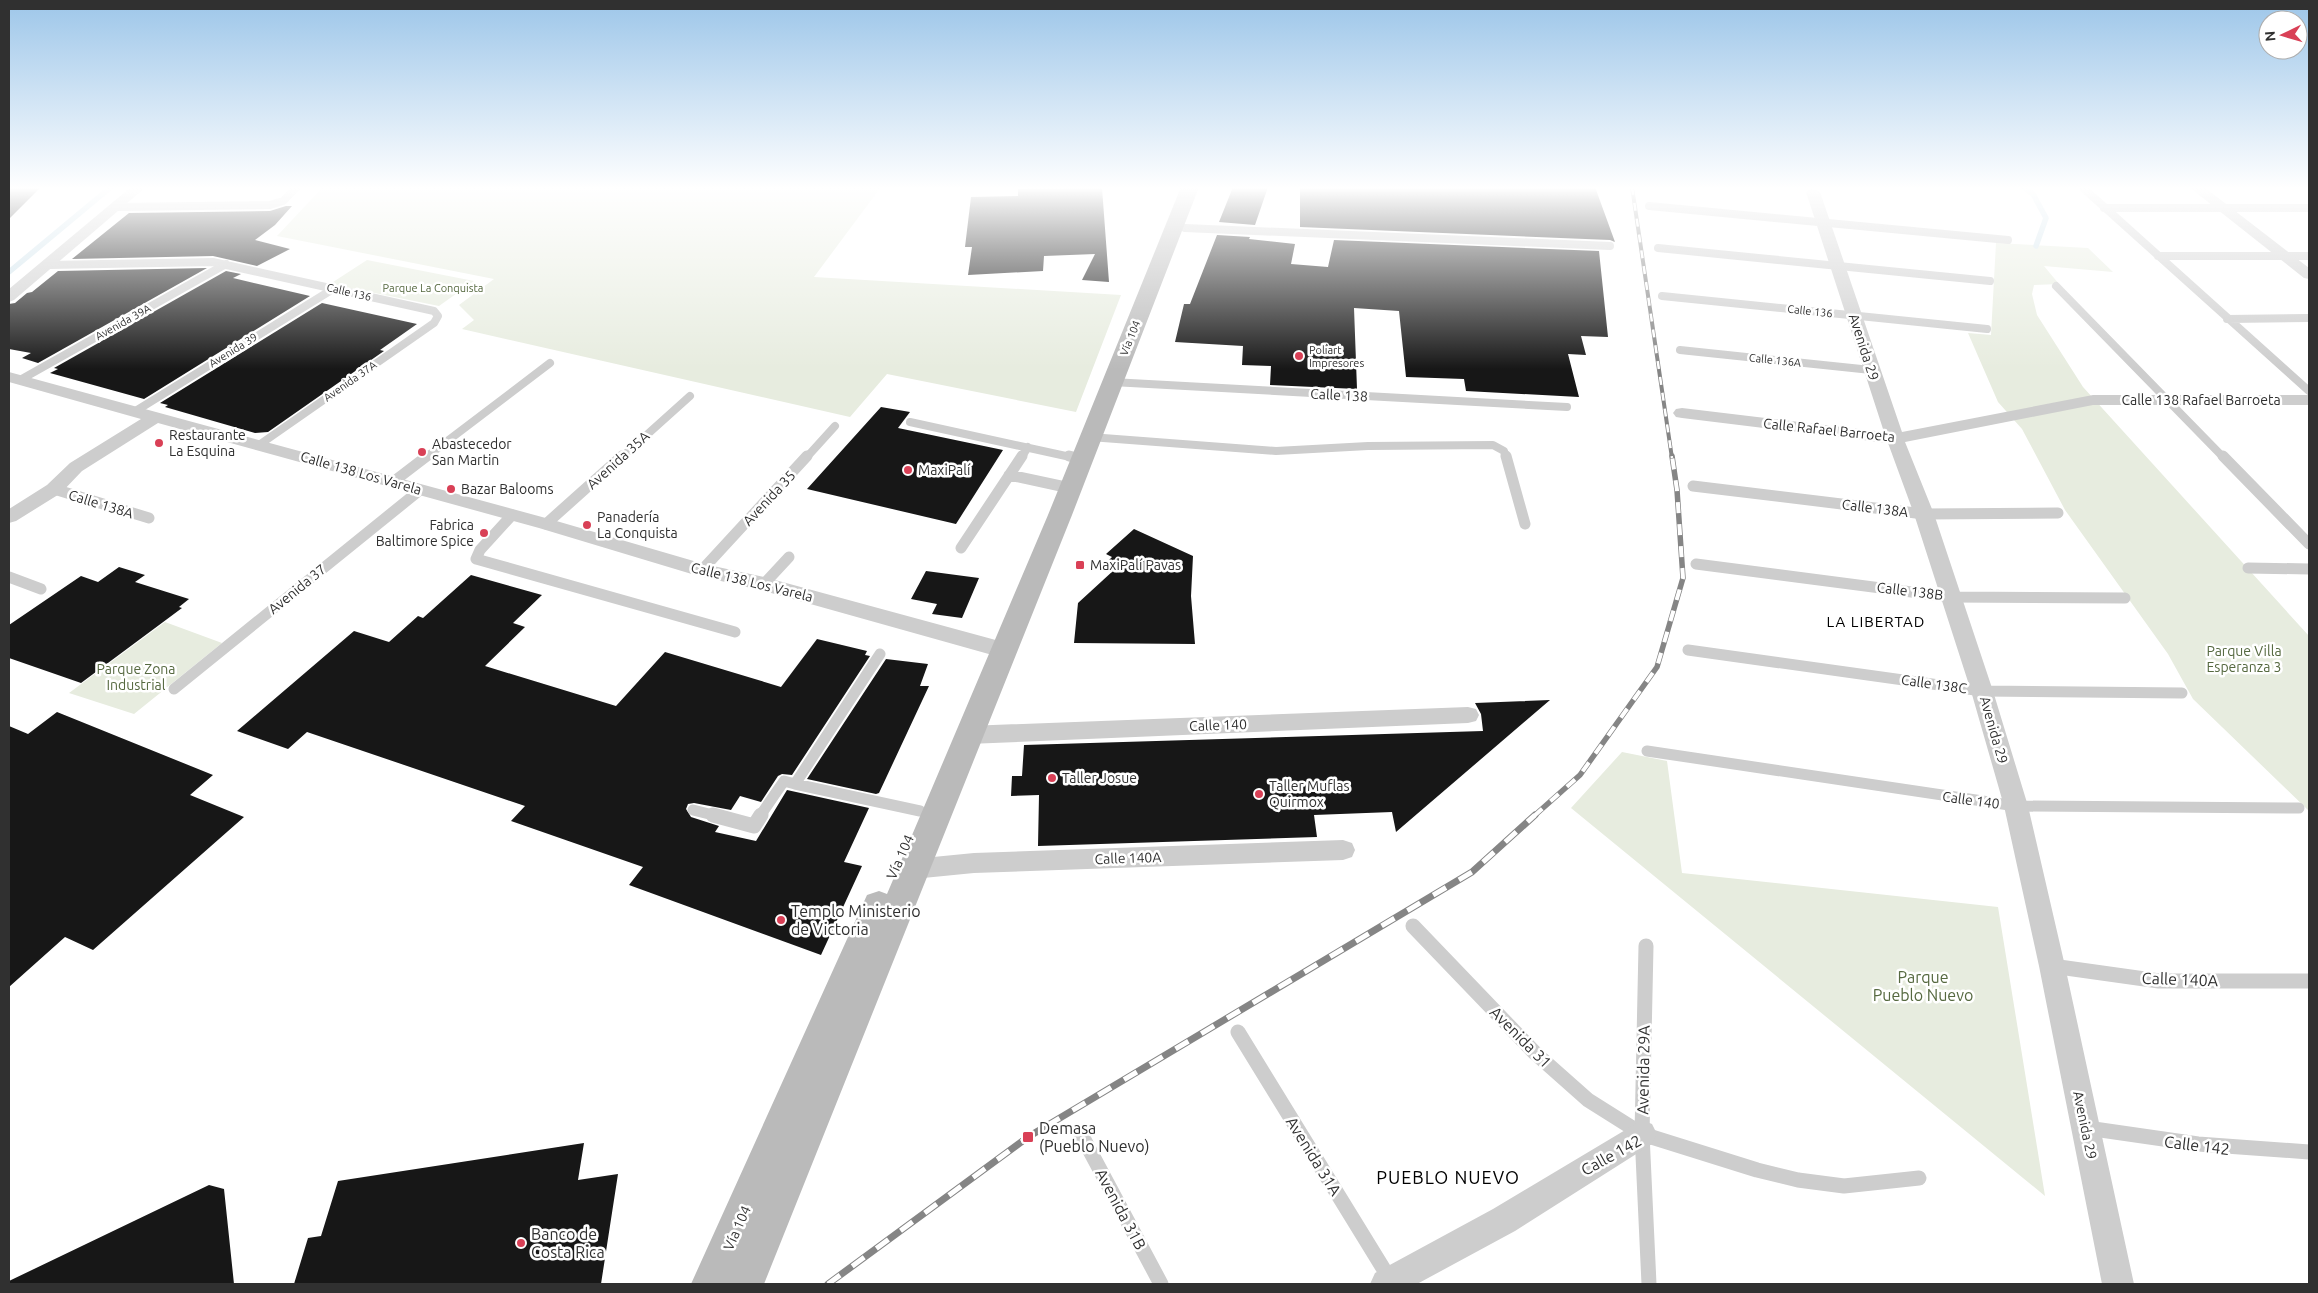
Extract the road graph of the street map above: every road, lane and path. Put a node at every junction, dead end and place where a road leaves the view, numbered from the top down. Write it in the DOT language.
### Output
graph roads {
  1 [pos="70,247"];
  2 [pos="1166,247"];
  3 [pos="1831,247"];
  4 [pos="2148,247"];
  5 [pos="2273,247"];
  6 [pos="1658,248"];
  7 [pos="2158,256"];
  8 [pos="2284,256"];
  9 [pos="2309,256"];
  10 [pos="226,264"];
  11 [pos="49,265"];
  12 [pos="1837,266"];
  13 [pos="2309,275"];
  14 [pos="1990,281"];
  15 [pos="2056,286"];
  16 [pos="333,288"];
  17 [pos="1662,296"];
  18 [pos="9,297"];
  19 [pos="1853,315"];
  20 [pos="438,316"];
  21 [pos="2309,318"];
  22 [pos="2227,319"];
  23 [pos="1987,329"];
  24 [pos="1680,350"];
  25 [pos="550,363"];
  26 [pos="1871,370"];
  27 [pos="14,378"];
  28 [pos="1112,382"];
  29 [pos="2309,391"];
  30 [pos="690,396"];
  31 [pos="2093,400"];
  32 [pos="2170,400"];
  33 [pos="2309,400"];
  34 [pos="1567,407"];
  35 [pos="134,412"];
  36 [pos="1682,413"];
  37 [pos="156,418"];
  38 [pos="910,422"];
  39 [pos="835,426"];
  40 [pos="1090,437"];
  41 [pos="1895,439"];
  42 [pos="259,445"];
  43 [pos="1028,447"];
  44 [pos="1081,459"];
  45 [pos="1009,475"];
  46 [pos="394,482"];
  47 [pos="1693,486"];
  48 [pos="1070,488"];
  49 [pos="54,489"];
  50 [pos="420,490"];
  51 [pos="2058,513"];
  52 [pos="1924,514"];
  53 [pos="512,515"];
  54 [pos="9,517"];
  55 [pos="149,518"];
  56 [pos="546,524"];
  57 [pos="1525,524"];
  58 [pos="2309,544"];
  59 [pos="961,548"];
  60 [pos="789,557"];
  61 [pos="1696,564"];
  62 [pos="2248,568"];
  63 [pos="2309,569"];
  64 [pos="702,570"];
  65 [pos="9,577"];
  66 [pos="764,584"];
  67 [pos="41,589"];
  68 [pos="1950,597"];
  69 [pos="2125,598"];
  70 [pos="735,632"];
  71 [pos="998,648"];
  72 [pos="1688,650"];
  73 [pos="880,654"];
  74 [pos="174,689"];
  75 [pos="1982,691"];
  76 [pos="2182,693"];
  77 [pos="1468,715"];
  78 [pos="968,736"];
  79 [pos="1647,751"];
  80 [pos="795,784"];
  81 [pos="2016,806"];
  82 [pos="2299,808"];
  83 [pos="693,810"];
  84 [pos="920,811"];
  85 [pos="1343,850"];
  86 [pos="913,869"];
  87 [pos="1413,926"];
  88 [pos="1646,946"];
  89 [pos="2052,966"];
  90 [pos="2309,981"];
  91 [pos="1238,1032"];
  92 [pos="2085,1128"];
  93 [pos="1081,1134"];
  94 [pos="1642,1134"];
  95 [pos="2309,1152"];
  96 [pos="1919,1178"];
  97 [pos="1388,1282"];
  98 [pos="712,1284"];
  99 [pos="742,1284"];
  100 [pos="1161,1284"];
  101 [pos="1650,1284"];
  102 [pos="2118,1284"];
  1 -- 11 [label="street"];
  2 -- 28 [label="main road, Vía 104"];
  3 -- 12 [label="street, Avenida 29"];
  4 -- 7 [label="lane"];
  5 -- 8 [label="street"];
  6 -- 12 [label="lane"];
  7 -- 8 [label="lane"];
  7 -- 22 [label="lane"];
  8 -- 9 [label="lane"];
  8 -- 13 [label="street"];
  10 -- 11 [label="lane, Calle 136"];
  10 -- 16 [label="lane, Calle 136"];
  10 -- 27 [label="lane, Avenida 39A"];
  11 -- 18 [label="street"];
  12 -- 14 [label="lane"];
  12 -- 19 [label="street, Avenida 29"];
  15 -- 32 [label="lane"];
  16 -- 20 [label="lane, Calle 136"];
  16 -- 35 [label="lane, Avenida 39"];
  17 -- 19 [label="lane, Calle 136"];
  19 -- 23 [label="lane, Calle 136"];
  19 -- 26 [label="street, Avenida 29"];
  20 -- 42 [label="lane, Avenida 37A"];
  21 -- 22 [label="lane"];
  22 -- 29 [label="lane"];
  24 -- 26 [label="lane, Calle 136A"];
  25 -- 46 [label="lane"];
  26 -- 41 [label="street, Avenida 29"];
  27 -- 35 [label="street, Calle 138 Los Varela"];
  28 -- 34 [label="lane, Calle 138"];
  28 -- 40 [label="main road, Vía 104"];
  30 -- 56 [label="lane, Avenida 35A"];
  31 -- 32 [label="street, Calle 138 Rafael Barroeta"];
  31 -- 41 [label="street, Calle Rafael Barroeta"];
  32 -- 33 [label="street, Calle 138 Rafael Barroeta"];
  32 -- 58 [label="lane"];
  35 -- 37 [label="street, Calle 138 Los Varela"];
  36 -- 41 [label="street, Calle Rafael Barroeta"];
  37 -- 42 [label="street, Calle 138 Los Varela"];
  37 -- 49 [label="street"];
  38 -- 43 [label="lane"];
  39 -- 64 [label="lane, Avenida 35"];
  40 -- 44 [label="main road, Vía 104"];
  40 -- 57 [label="lane"];
  41 -- 52 [label="street, Avenida 29"];
  42 -- 46 [label="street, Calle 138 Los Varela"];
  43 -- 44 [label="lane"];
  43 -- 45 [label="lane"];
  44 -- 48 [label="main road, Vía 104"];
  45 -- 48 [label="lane"];
  45 -- 59 [label="lane"];
  46 -- 50 [label="street, Calle 138 Los Varela"];
  47 -- 52 [label="lane, Calle 138A"];
  48 -- 71 [label="main road, Vía 104"];
  49 -- 54 [label="street"];
  49 -- 55 [label="lane, Calle 138A"];
  50 -- 53 [label="street, Calle 138 Los Varela"];
  50 -- 74 [label="lane, Avenida 37"];
  51 -- 52 [label="lane, Calle 138A"];
  52 -- 68 [label="street, Avenida 29"];
  53 -- 56 [label="street, Calle 138 Los Varela"];
  53 -- 70 [label="lane"];
  56 -- 64 [label="street, Calle 138 Los Varela"];
  60 -- 66 [label="lane"];
  61 -- 68 [label="lane, Calle 138B"];
  62 -- 63 [label="lane"];
  64 -- 66 [label="street, Calle 138 Los Varela"];
  65 -- 67 [label="lane"];
  66 -- 71 [label="street, Calle 138 Los Varela"];
  68 -- 69 [label="lane, Calle 138B"];
  68 -- 75 [label="street, Avenida 29"];
  71 -- 78 [label="main road, Vía 104"];
  71 -- 84 [label="main road, Vía 104"];
  72 -- 75 [label="lane, Calle 138C"];
  73 -- 80 [label="lane"];
  75 -- 76 [label="lane, Calle 138C"];
  75 -- 81 [label="street, Avenida 29"];
  77 -- 78 [label="street, Calle 140"];
  78 -- 86 [label="main road, Vía 104"];
  79 -- 81 [label="lane, Calle 140"];
  80 -- 83 [label="lane"];
  80 -- 84 [label="lane"];
  81 -- 82 [label="lane, Calle 140"];
  81 -- 89 [label="street, Avenida 29"];
  84 -- 98 [label="main road, Vía 104"];
  85 -- 86 [label="street, Calle 140A"];
  86 -- 99 [label="main road, Vía 104"];
  87 -- 94 [label="lane, Avenida 31"];
  88 -- 94 [label="lane, Avenida 29A"];
  89 -- 90 [label="lane, Calle 140A"];
  89 -- 92 [label="street, Avenida 29"];
  91 -- 97 [label="lane, Avenida 31A"];
  92 -- 95 [label="lane, Calle 142"];
  92 -- 102 [label="street, Avenida 29"];
  93 -- 100 [label="lane, Avenida 31B"];
  94 -- 96 [label="lane, Calle 142"];
  94 -- 97 [label="street, Calle 142"];
  94 -- 101 [label="lane, Avenida 29A"];
}
